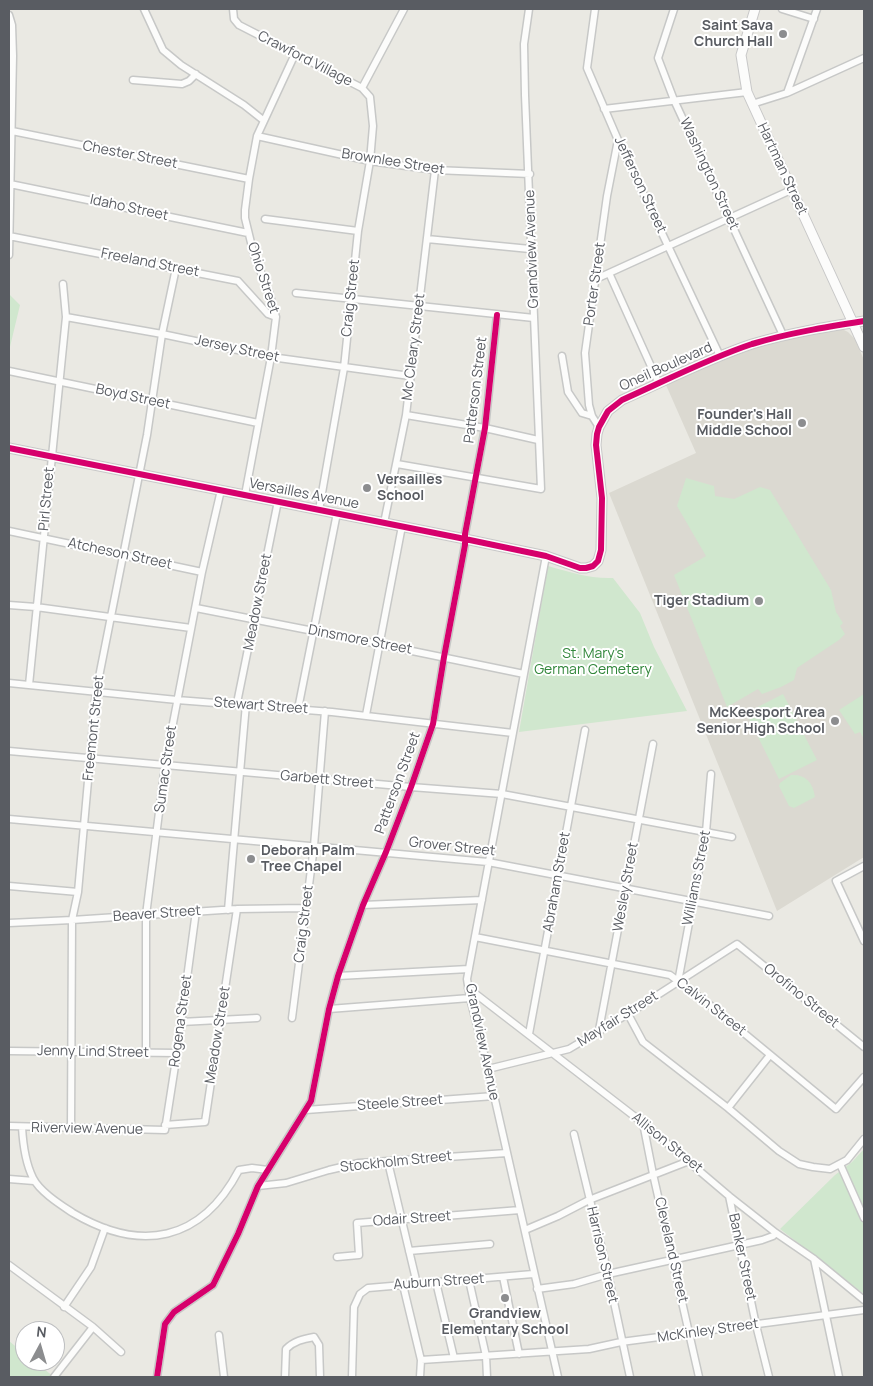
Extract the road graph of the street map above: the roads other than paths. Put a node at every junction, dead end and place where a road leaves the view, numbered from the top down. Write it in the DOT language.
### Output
graph roads {
  1 [pos="144,9"];
  2 [pos="233,9"];
  3 [pos="404,9"];
  4 [pos="529,9"];
  5 [pos="595,9"];
  6 [pos="674,9"];
  7 [pos="755,9"];
  8 [pos="782,9"];
  9 [pos="817,9"];
  10 [pos="9,15"];
  11 [pos="814,19"];
  12 [pos="295,54"];
  13 [pos="864,58"];
  14 [pos="196,74"];
  15 [pos="133,80"];
  16 [pos="362,88"];
  17 [pos="747,92"];
  18 [pos="787,93"];
  19 [pos="674,100"];
  20 [pos="752,104"];
  21 [pos="604,109"];
  22 [pos="263,120"];
  23 [pos="12,131"];
  24 [pos="257,136"];
  25 [pos="618,140"];
  26 [pos="370,161"];
  27 [pos="435,170"];
  28 [pos="530,174"];
  29 [pos="248,179"];
  30 [pos="10,184"];
  31 [pos="791,190"];
  32 [pos="265,219"];
  33 [pos="730,219"];
  34 [pos="358,231"];
  35 [pos="248,233"];
  36 [pos="9,236"];
  37 [pos="427,239"];
  38 [pos="669,247"];
  39 [pos="530,249"];
  40 [pos="9,255"];
  41 [pos="176,268"];
  42 [pos="608,274"];
  43 [pos="596,279"];
  44 [pos="64,284"];
  45 [pos="296,293"];
  46 [pos="351,298"];
  47 [pos="419,306"];
  48 [pos="498,315"];
  49 [pos="66,317"];
  50 [pos="276,317"];
  51 [pos="534,318"];
  52 [pos="864,321"];
  53 [pos="854,323"];
  54 [pos="162,334"];
  55 [pos="783,335"];
  56 [pos="864,347"];
  57 [pos="562,356"];
  58 [pos="720,356"];
  59 [pos="271,357"];
  60 [pos="344,368"];
  61 [pos="9,371"];
  62 [pos="410,376"];
  63 [pos="59,382"];
  64 [pos="659,384"];
  65 [pos="153,401"];
  66 [pos="406,415"];
  67 [pos="592,416"];
  68 [pos="258,423"];
  69 [pos="599,427"];
  70 [pos="485,428"];
  71 [pos="538,440"];
  72 [pos="9,448"];
  73 [pos="51,456"];
  74 [pos="397,464"];
  75 [pos="140,474"];
  76 [pos="476,479"];
  77 [pos="221,490"];
  78 [pos="245,495"];
  79 [pos="278,501"];
  80 [pos="319,510"];
  81 [pos="337,513"];
  82 [pos="384,523"];
  83 [pos="402,526"];
  84 [pos="9,531"];
  85 [pos="44,538"];
  86 [pos="465,539"];
  87 [pos="124,554"];
  88 [pos="546,556"];
  89 [pos="202,572"];
  90 [pos="9,605"];
  91 [pos="36,607"];
  92 [pos="196,608"];
  93 [pos="110,617"];
  94 [pos="254,620"];
  95 [pos="191,628"];
  96 [pos="312,631"];
  97 [pos="379,644"];
  98 [pos="444,657"];
  99 [pos="524,674"];
  100 [pos="9,684"];
  101 [pos="29,684"];
  102 [pos="96,692"];
  103 [pos="177,700"];
  104 [pos="237,703"];
  105 [pos="246,704"];
  106 [pos="298,709"];
  107 [pos="325,711"];
  108 [pos="366,715"];
  109 [pos="433,724"];
  110 [pos="585,730"];
  111 [pos="513,733"];
  112 [pos="653,744"];
  113 [pos="9,751"];
  114 [pos="89,759"];
  115 [pos="166,764"];
  116 [pos="241,772"];
  117 [pos="711,774"];
  118 [pos="318,779"];
  119 [pos="411,787"];
  120 [pos="502,794"];
  121 [pos="571,807"];
  122 [pos="9,819"];
  123 [pos="639,819"];
  124 [pos="83,826"];
  125 [pos="158,832"];
  126 [pos="706,832"];
  127 [pos="732,837"];
  128 [pos="234,839"];
  129 [pos="314,846"];
  130 [pos="386,852"];
  131 [pos="488,862"];
  132 [pos="864,866"];
  133 [pos="558,876"];
  134 [pos="9,886"];
  135 [pos="626,888"];
  136 [pos="78,892"];
  137 [pos="482,900"];
  138 [pos="693,900"];
  139 [pos="363,905"];
  140 [pos="306,908"];
  141 [pos="237,909"];
  142 [pos="228,910"];
  143 [pos="196,912"];
  144 [pos="146,915"];
  145 [pos="769,916"];
  146 [pos="72,920"];
  147 [pos="9,923"];
  148 [pos="475,937"];
  149 [pos="864,941"];
  150 [pos="737,944"];
  151 [pos="544,951"];
  152 [pos="612,964"];
  153 [pos="469,969"];
  154 [pos="338,976"];
  155 [pos="678,982"];
  156 [pos="468,988"];
  157 [pos="470,998"];
  158 [pos="328,1009"];
  159 [pos="628,1014"];
  160 [pos="257,1018"];
  161 [pos="292,1018"];
  162 [pos="221,1020"];
  163 [pos="181,1022"];
  164 [pos="599,1030"];
  165 [pos="529,1034"];
  166 [pos="864,1047"];
  167 [pos="9,1051"];
  168 [pos="71,1052"];
  169 [pos="146,1053"];
  170 [pos="177,1053"];
  171 [pos="554,1053"];
  172 [pos="770,1055"];
  173 [pos="488,1069"];
  174 [pos="864,1077"];
  175 [pos="494,1096"];
  176 [pos="728,1108"];
  177 [pos="306,1110"];
  178 [pos="643,1123"];
  179 [pos="9,1126"];
  180 [pos="22,1127"];
  181 [pos="70,1128"];
  182 [pos="165,1128"];
  183 [pos="574,1134"];
  184 [pos="864,1139"];
  185 [pos="507,1153"];
  186 [pos="688,1161"];
  187 [pos="388,1162"];
  188 [pos="840,1164"];
  189 [pos="268,1170"];
  190 [pos="653,1174"];
  191 [pos="9,1180"];
  192 [pos="34,1181"];
  193 [pos="258,1186"];
  194 [pos="729,1196"];
  195 [pos="589,1200"];
  196 [pos="520,1210"];
  197 [pos="864,1218"];
  198 [pos="401,1220"];
  199 [pos="105,1228"];
  200 [pos="525,1230"];
  201 [pos="776,1233"];
  202 [pos="490,1244"];
  203 [pos="739,1245"];
  204 [pos="409,1251"];
  205 [pos="337,1257"];
  206 [pos="672,1259"];
  207 [pos="814,1259"];
  208 [pos="9,1265"];
  209 [pos="533,1274"];
  210 [pos="608,1274"];
  211 [pos="503,1277"];
  212 [pos="469,1280"];
  213 [pos="436,1282"];
  214 [pos="417,1284"];
  215 [pos="403,1285"];
  216 [pos="537,1289"];
  217 [pos="864,1300"];
  218 [pos="64,1307"];
  219 [pos="864,1310"];
  220 [pos="825,1315"];
  221 [pos="756,1324"];
  222 [pos="93,1327"];
  223 [pos="690,1334"];
  224 [pos="219,1335"];
  225 [pos="621,1342"];
  226 [pos="551,1351"];
  227 [pos="121,1352"];
  228 [pos="519,1354"];
  229 [pos="486,1356"];
  230 [pos="454,1358"];
  231 [pos="421,1360"];
  232 [pos="54,1377"];
  233 [pos="157,1377"];
  234 [pos="224,1377"];
  235 [pos="285,1377"];
  236 [pos="320,1377"];
  237 [pos="352,1377"];
  238 [pos="420,1377"];
  239 [pos="487,1377"];
  240 [pos="558,1377"];
  241 [pos="630,1377"];
  242 [pos="699,1377"];
  243 [pos="769,1377"];
  244 [pos="839,1377"];
  1 -- 14 [label="street"];
  2 -- 12 [label="street, Crawford Village"];
  3 -- 16 [label="street, Crawford Village"];
  4 -- 28 [label="street, Grandview Avenue"];
  5 -- 21 [label="street, Jefferson Street"];
  6 -- 19 [label="street, Washington Street"];
  7 -- 17 [label="street, Hartman Street"];
  8 -- 11 [label="street"];
  9 -- 11 [label="street"];
  10 -- 23 [label="street"];
  11 -- 18 [label="street"];
  12 -- 16 [label="street, Crawford Village"];
  12 -- 22 [label="street, Ohio Street"];
  13 -- 18 [label="street"];
  14 -- 15 [label="street"];
  14 -- 22 [label="street"];
  16 -- 26 [label="street, Craig Street"];
  17 -- 19 [label="street"];
  17 -- 20 [label="street, Hartman Street"];
  18 -- 20 [label="street"];
  19 -- 21 [label="street"];
  19 -- 33 [label="street, Washington Street"];
  20 -- 31 [label="street, Hartman Street"];
  21 -- 25 [label="street, Jefferson Street"];
  22 -- 24 [label="street, Ohio Street"];
  23 -- 29 [label="street, Chester Street"];
  23 -- 30 [label="street"];
  24 -- 26 [label="street, Brownlee Street"];
  24 -- 29 [label="street, Ohio Street"];
  25 -- 38 [label="street, Jefferson Street"];
  25 -- 43 [label="street, Porter Street"];
  26 -- 27 [label="street, Brownlee Street"];
  26 -- 34 [label="street, Craig Street"];
  27 -- 28 [label="street, Brownlee Street"];
  27 -- 37 [label="street, Mc Cleary Street"];
  28 -- 39 [label="street, Grandview Avenue"];
  29 -- 35 [label="street, Ohio Street"];
  30 -- 35 [label="street, Idaho Street"];
  30 -- 36 [label="street"];
  31 -- 33 [label="street"];
  31 -- 53 [label="street, Hartman Street"];
  32 -- 34 [label="street"];
  33 -- 38 [label="street"];
  33 -- 55 [label="street, Washington Street"];
  34 -- 46 [label="street, Craig Street"];
  35 -- 50 [label="street, Ohio Street"];
  36 -- 40 [label="street"];
  36 -- 41 [label="street, Freeland Street"];
  37 -- 39 [label="street"];
  37 -- 47 [label="street, Mc Cleary Street"];
  38 -- 42 [label="street"];
  38 -- 58 [label="street, Jefferson Street"];
  39 -- 51 [label="street, Grandview Avenue"];
  41 -- 50 [label="street, Freeland Street"];
  41 -- 54 [label="street, Freemont Street"];
  42 -- 43 [label="street"];
  42 -- 64 [label="street"];
  43 -- 67 [label="street, Porter Street"];
  44 -- 49 [label="street, Pirl Street"];
  45 -- 46 [label="street"];
  46 -- 47 [label="street"];
  46 -- 60 [label="street, Craig Street"];
  47 -- 48 [label="street"];
  47 -- 62 [label="street, Mc Cleary Street"];
  48 -- 51 [label="street"];
  48 -- 70 [label="street, Patterson Street"];
  49 -- 54 [label="street, Jersey Street"];
  49 -- 63 [label="street, Pirl Street"];
  50 -- 59 [label="street, Ohio Street"];
  51 -- 71 [label="street, Grandview Avenue"];
  52 -- 53 [label="street, Oneil Boulevard"];
  53 -- 55 [label="street, Oneil Boulevard"];
  53 -- 56 [label="street, Hartman Street"];
  54 -- 59 [label="street, Jersey Street"];
  54 -- 65 [label="street, Freemont Street"];
  55 -- 58 [label="street, Oneil Boulevard"];
  57 -- 67 [label="street"];
  58 -- 64 [label="street, Oneil Boulevard"];
  59 -- 60 [label="street, Jersey Street"];
  59 -- 68 [label="street, Ohio Street"];
  60 -- 62 [label="street, Jersey Street"];
  60 -- 80 [label="street, Craig Street"];
  61 -- 63 [label="street, Boyd Street"];
  62 -- 66 [label="street, Mc Cleary Street"];
  63 -- 65 [label="street, Boyd Street"];
  63 -- 73 [label="street, Pirl Street"];
  64 -- 69 [label="street, Oneil Boulevard"];
  65 -- 68 [label="street, Boyd Street"];
  65 -- 75 [label="street, Freemont Street"];
  66 -- 70 [label="street"];
  66 -- 74 [label="street, Mc Cleary Street"];
  67 -- 69 [label="street, Porter Street"];
  68 -- 78 [label="street, Ohio Street"];
  69 -- 88 [label="street, Versailles Avenue"];
  70 -- 71 [label="street"];
  70 -- 76 [label="street, Patterson Street"];
  71 -- 76 [label="street, Grandview Avenue"];
  72 -- 73 [label="street, Versailles Avenue"];
  73 -- 75 [label="street, Versailles Avenue"];
  73 -- 85 [label="street, Pirl Street"];
  74 -- 76 [label="street"];
  74 -- 82 [label="street, Mc Cleary Street"];
  75 -- 77 [label="street, Versailles Avenue"];
  75 -- 87 [label="street, Freemont Street"];
  76 -- 86 [label="street, Patterson Street"];
  77 -- 78 [label="street, Versailles Avenue"];
  77 -- 89 [label="street, Sumac Street"];
  78 -- 79 [label="street, Versailles Avenue"];
  79 -- 80 [label="street, Versailles Avenue"];
  79 -- 94 [label="street, Meadow Street"];
  80 -- 81 [label="street, Versailles Avenue"];
  81 -- 82 [label="street, Versailles Avenue"];
  81 -- 96 [label="street"];
  82 -- 83 [label="street, Versailles Avenue"];
  83 -- 86 [label="street, Versailles Avenue"];
  83 -- 97 [label="street"];
  84 -- 85 [label="street, Atcheson Street"];
  85 -- 87 [label="street, Atcheson Street"];
  85 -- 91 [label="street, Pirl Street"];
  86 -- 88 [label="street, Versailles Avenue"];
  86 -- 98 [label="street, Patterson Street"];
  87 -- 89 [label="street, Atcheson Street"];
  87 -- 93 [label="street, Freemont Street"];
  88 -- 99 [label="street, Grandview Avenue"];
  89 -- 92 [label="street, Sumac Street"];
  90 -- 91 [label="street"];
  91 -- 93 [label="street"];
  91 -- 101 [label="street, Pirl Street"];
  92 -- 94 [label="street, Dinsmore Street"];
  92 -- 95 [label="street, Sumac Street"];
  93 -- 95 [label="street"];
  93 -- 102 [label="street, Freemont Street"];
  94 -- 96 [label="street, Dinsmore Street"];
  94 -- 104 [label="street, Meadow Street"];
  95 -- 103 [label="street, Sumac Street"];
  96 -- 97 [label="street, Dinsmore Street"];
  96 -- 106 [label="street"];
  97 -- 98 [label="street, Dinsmore Street"];
  97 -- 108 [label="street"];
  98 -- 99 [label="street, Dinsmore Street"];
  98 -- 109 [label="street, Patterson Street"];
  99 -- 111 [label="street, Grandview Avenue"];
  100 -- 101 [label="street, Stewart Street"];
  101 -- 102 [label="street, Stewart Street"];
  102 -- 103 [label="street, Stewart Street"];
  102 -- 114 [label="street, Freemont Street"];
  103 -- 104 [label="street, Stewart Street"];
  103 -- 115 [label="street, Sumac Street"];
  104 -- 105 [label="street, Stewart Street"];
  105 -- 106 [label="street, Stewart Street"];
  105 -- 116 [label="street"];
  106 -- 107 [label="street, Stewart Street"];
  107 -- 108 [label="street, Stewart Street"];
  107 -- 118 [label="street, Craig Street"];
  108 -- 109 [label="street, Stewart Street"];
  109 -- 111 [label="street, Stewart Street"];
  109 -- 119 [label="street, Patterson Street"];
  110 -- 121 [label="street, Abraham Street"];
  111 -- 120 [label="street, Grandview Avenue"];
  112 -- 123 [label="street, Wesley Street"];
  113 -- 114 [label="street, Garbett Street"];
  114 -- 115 [label="street, Garbett Street"];
  114 -- 124 [label="street, Freemont Street"];
  115 -- 116 [label="street, Garbett Street"];
  115 -- 125 [label="street, Sumac Street"];
  116 -- 118 [label="street, Garbett Street"];
  116 -- 128 [label="street"];
  117 -- 126 [label="street, Williams Street"];
  118 -- 119 [label="street, Garbett Street"];
  118 -- 129 [label="street, Craig Street"];
  119 -- 120 [label="street, Garbett Street"];
  119 -- 130 [label="street, Patterson Street"];
  120 -- 121 [label="street, Garbett Street"];
  120 -- 131 [label="street, Grandview Avenue"];
  121 -- 123 [label="street, Garbett Street"];
  121 -- 133 [label="street, Abraham Street"];
  122 -- 124 [label="street, Grover Street"];
  123 -- 126 [label="street, Garbett Street"];
  123 -- 135 [label="street, Wesley Street"];
  124 -- 125 [label="street, Grover Street"];
  124 -- 136 [label="street, Freemont Street"];
  125 -- 128 [label="street, Grover Street"];
  125 -- 144 [label="street, Sumac Street"];
  126 -- 127 [label="street, Garbett Street"];
  126 -- 138 [label="street, Williams Street"];
  128 -- 129 [label="street, Grover Street"];
  128 -- 142 [label="street"];
  129 -- 130 [label="street, Grover Street"];
  129 -- 140 [label="street, Craig Street"];
  130 -- 131 [label="street, Grover Street"];
  130 -- 139 [label="street, Patterson Street"];
  131 -- 133 [label="street, Grover Street"];
  131 -- 137 [label="street, Grandview Avenue"];
  132 -- 149 [label="street"];
  133 -- 135 [label="street, Grover Street"];
  133 -- 151 [label="street, Abraham Street"];
  134 -- 136 [label="street"];
  135 -- 138 [label="street, Grover Street"];
  135 -- 152 [label="street, Wesley Street"];
  136 -- 146 [label="street, Freemont Street"];
  137 -- 139 [label="street"];
  137 -- 148 [label="street, Grandview Avenue"];
  138 -- 145 [label="street, Grover Street"];
  138 -- 155 [label="street, Williams Street"];
  139 -- 154 [label="street, Patterson Street"];
  140 -- 141 [label="street, Beaver Street"];
  140 -- 161 [label="street, Craig Street"];
  141 -- 142 [label="street, Beaver Street"];
  141 -- 162 [label="street, Meadow Street"];
  142 -- 143 [label="street, Beaver Street"];
  143 -- 144 [label="street, Beaver Street"];
  143 -- 163 [label="street, Rogena Street"];
  144 -- 146 [label="street, Beaver Street"];
  144 -- 169 [label="street, Sumac Street"];
  146 -- 147 [label="street, Beaver Street"];
  146 -- 168 [label="street, Freemont Street"];
  148 -- 151 [label="street, Calvin Street"];
  148 -- 153 [label="street, Grandview Avenue"];
  150 -- 155 [label="street, Mayfair Street"];
  150 -- 166 [label="street, Orofino Street"];
  151 -- 152 [label="street, Calvin Street"];
  151 -- 165 [label="street, Abraham Street"];
  152 -- 155 [label="street, Calvin Street"];
  152 -- 164 [label="street, Wesley Street"];
  153 -- 154 [label="street"];
  153 -- 156 [label="street, Grandview Avenue"];
  154 -- 158 [label="street, Patterson Street"];
  155 -- 159 [label="street, Mayfair Street"];
  155 -- 172 [label="street, Calvin Street"];
  156 -- 157 [label="street, Grandview Avenue"];
  156 -- 165 [label="street, Allison Street"];
  157 -- 158 [label="street"];
  157 -- 173 [label="street, Grandview Avenue"];
  158 -- 177 [label="street, Patterson Street"];
  159 -- 164 [label="street, Mayfair Street"];
  159 -- 176 [label="street"];
  160 -- 162 [label="street"];
  162 -- 163 [label="street"];
  162 -- 182 [label="street, Meadow Street"];
  163 -- 170 [label="street, Rogena Street"];
  164 -- 171 [label="street, Mayfair Street"];
  165 -- 171 [label="street, Allison Street"];
  167 -- 168 [label="street, Jenny Lind Street"];
  168 -- 169 [label="street, Jenny Lind Street"];
  168 -- 181 [label="street, Freemont Street"];
  169 -- 170 [label="street, Jenny Lind Street"];
  170 -- 182 [label="street, Rogena Street"];
  171 -- 173 [label="street, Mayfair Street"];
  171 -- 178 [label="street, Allison Street"];
  172 -- 174 [label="street, Calvin Street"];
  172 -- 176 [label="street"];
  173 -- 175 [label="street, Grandview Avenue"];
  175 -- 177 [label="street, Steele Street"];
  175 -- 185 [label="street, Grandview Avenue"];
  176 -- 188 [label="street"];
  177 -- 189 [label="street, Patterson Street"];
  178 -- 186 [label="street, Allison Street"];
  178 -- 190 [label="street, Cleveland Street"];
  179 -- 180 [label="street, Riverview Avenue"];
  180 -- 181 [label="street, Riverview Avenue"];
  180 -- 192 [label="street"];
  181 -- 182 [label="street, Riverview Avenue"];
  183 -- 195 [label="street, Harrison Street"];
  184 -- 188 [label="street"];
  185 -- 187 [label="street, Stockholm Street"];
  185 -- 196 [label="street, Grandview Avenue"];
  186 -- 190 [label="street"];
  186 -- 194 [label="street, Allison Street"];
  187 -- 193 [label="street, Stockholm Street"];
  187 -- 198 [label="street"];
  188 -- 197 [label="street"];
  189 -- 193 [label="street, Patterson Street"];
  189 -- 199 [label="street"];
  190 -- 195 [label="street"];
  190 -- 206 [label="street, Cleveland Street"];
  191 -- 192 [label="street"];
  192 -- 199 [label="street"];
  193 -- 233 [label="street, Patterson Street"];
  194 -- 201 [label="street, Allison Street"];
  194 -- 203 [label="street, Banker Street"];
  195 -- 200 [label="street"];
  195 -- 210 [label="street, Harrison Street"];
  196 -- 198 [label="street, Odair Street"];
  196 -- 200 [label="street, Grandview Avenue"];
  198 -- 204 [label="street"];
  198 -- 205 [label="street, Odair Street"];
  199 -- 218 [label="street"];
  200 -- 209 [label="street, Grandview Avenue"];
  201 -- 203 [label="street"];
  201 -- 207 [label="street, Allison Street"];
  202 -- 204 [label="street"];
  203 -- 206 [label="street"];
  203 -- 221 [label="street, Banker Street"];
  204 -- 214 [label="street"];
  206 -- 210 [label="street"];
  206 -- 223 [label="street, Cleveland Street"];
  207 -- 217 [label="street, Allison Street"];
  207 -- 220 [label="street"];
  208 -- 218 [label="street"];
  209 -- 211 [label="street, Auburn Street"];
  209 -- 216 [label="street, Grandview Avenue"];
  210 -- 216 [label="street"];
  210 -- 225 [label="street, Harrison Street"];
  211 -- 212 [label="street, Auburn Street"];
  211 -- 228 [label="street"];
  212 -- 213 [label="street, Auburn Street"];
  212 -- 229 [label="street"];
  213 -- 214 [label="street, Auburn Street"];
  213 -- 230 [label="street"];
  214 -- 215 [label="street, Auburn Street"];
  215 -- 231 [label="street"];
  215 -- 237 [label="street, Auburn Street"];
  216 -- 226 [label="street, Grandview Avenue"];
  218 -- 222 [label="street"];
  219 -- 220 [label="street, McKinley Street"];
  220 -- 221 [label="street, McKinley Street"];
  220 -- 244 [label="street"];
  221 -- 223 [label="street, McKinley Street"];
  221 -- 243 [label="street, Banker Street"];
  222 -- 227 [label="street"];
  222 -- 232 [label="street"];
  223 -- 225 [label="street, McKinley Street"];
  223 -- 242 [label="street, Cleveland Street"];
  224 -- 234 [label="street"];
  225 -- 226 [label="street, McKinley Street"];
  225 -- 241 [label="street, Harrison Street"];
  226 -- 228 [label="street, McKinley Street"];
  226 -- 240 [label="street, Grandview Avenue"];
  228 -- 229 [label="street, McKinley Street"];
  229 -- 230 [label="street, McKinley Street"];
  229 -- 239 [label="street"];
  230 -- 231 [label="street, McKinley Street"];
  231 -- 238 [label="street"];
  235 -- 236 [label="street"];
}
